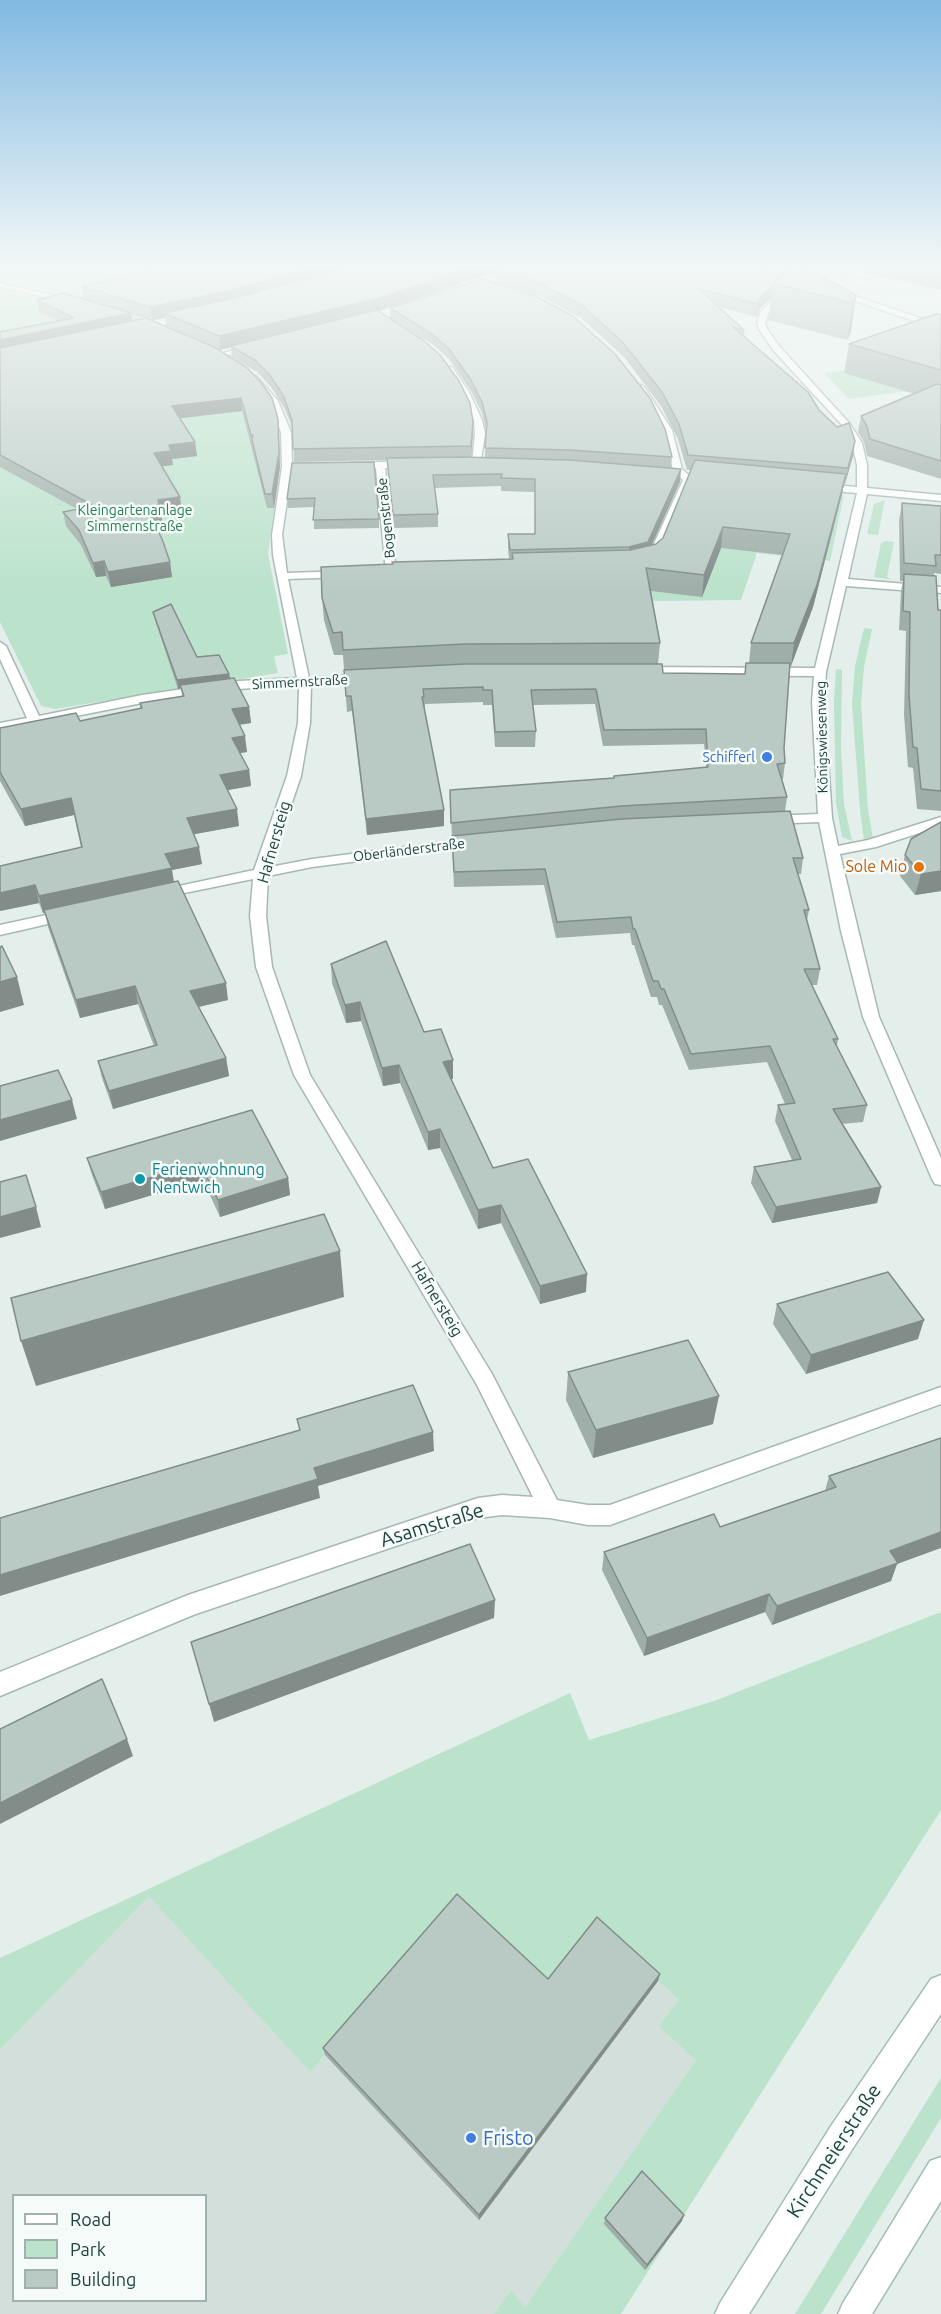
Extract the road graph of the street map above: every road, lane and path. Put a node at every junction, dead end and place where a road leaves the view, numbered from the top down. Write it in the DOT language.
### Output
graph roads {
  1 [pos="251,376"];
  2 [pos="453,376"];
  3 [pos="632,376"];
  4 [pos="802,376"];
  5 [pos="419,464"];
  6 [pos="490,464"];
  7 [pos="380,465"];
  8 [pos="343,466"];
  9 [pos="287,467"];
  10 [pos="299,467"];
  11 [pos="665,474"];
  12 [pos="682,475"];
  13 [pos="699,476"];
  14 [pos="812,487"];
  15 [pos="862,491"];
  16 [pos="941,498"];
  17 [pos="638,565"];
  18 [pos="392,572"];
  19 [pos="359,573"];
  20 [pos="281,576"];
  21 [pos="842,582"];
  22 [pos="941,590"];
  23 [pos="0,646"];
  24 [pos="625,671"];
  25 [pos="820,672"];
  26 [pos="384,677"];
  27 [pos="305,681"];
  28 [pos="34,719"];
  29 [pos="0,727"];
  30 [pos="825,818"];
  31 [pos="752,820"];
  32 [pos="941,821"];
  33 [pos="486,841"];
  34 [pos="833,851"];
  35 [pos="261,872"];
  36 [pos="146,897"];
  37 [pos="78,913"];
  38 [pos="0,930"];
  39 [pos="941,1179"];
  40 [pos="941,1395"];
  41 [pos="550,1508"];
  42 [pos="0,1684"];
  43 [pos="941,1989"];
  44 [pos="941,2172"];
  45 [pos="731,2314"];
  46 [pos="854,2314"];
  1 -- 9 [label="street, Hafnersteig"];
  2 -- 6 [label="street"];
  3 -- 12 [label="street"];
  4 -- 15 [label="street, Königswiesenweg"];
  5 -- 7 [label="street"];
  7 -- 8 [label="street"];
  7 -- 18 [label="street, Bogenstraße"];
  9 -- 10 [label="street"];
  9 -- 20 [label="street, Hafnersteig"];
  11 -- 12 [label="street"];
  12 -- 13 [label="street"];
  12 -- 17 [label="street"];
  14 -- 15 [label="street"];
  15 -- 16 [label="street"];
  15 -- 21 [label="street, Königswiesenweg"];
  19 -- 20 [label="street"];
  20 -- 27 [label="street, Hafnersteig"];
  21 -- 22 [label="street"];
  21 -- 25 [label="street, Königswiesenweg"];
  23 -- 28 [label="street"];
  24 -- 25 [label="street"];
  25 -- 30 [label="street, Königswiesenweg"];
  26 -- 27 [label="street, Simmernstraße"];
  27 -- 28 [label="street, Simmernstraße"];
  27 -- 35 [label="street, Hafnersteig"];
  28 -- 29 [label="street, Simmernstraße"];
  30 -- 31 [label="street"];
  30 -- 34 [label="street, Königswiesenweg"];
  32 -- 34 [label="street"];
  33 -- 35 [label="street, Oberländerstraße"];
  34 -- 39 [label="street, Königswiesenweg"];
  35 -- 36 [label="street, Oberländerstraße"];
  35 -- 41 [label="street, Hafnersteig"];
  37 -- 38 [label="street"];
  40 -- 41 [label="street, Asamstraße"];
  41 -- 42 [label="street, Asamstraße"];
  43 -- 45 [label="street, Kirchmeierstraße"];
  44 -- 46 [label="street"];
}
